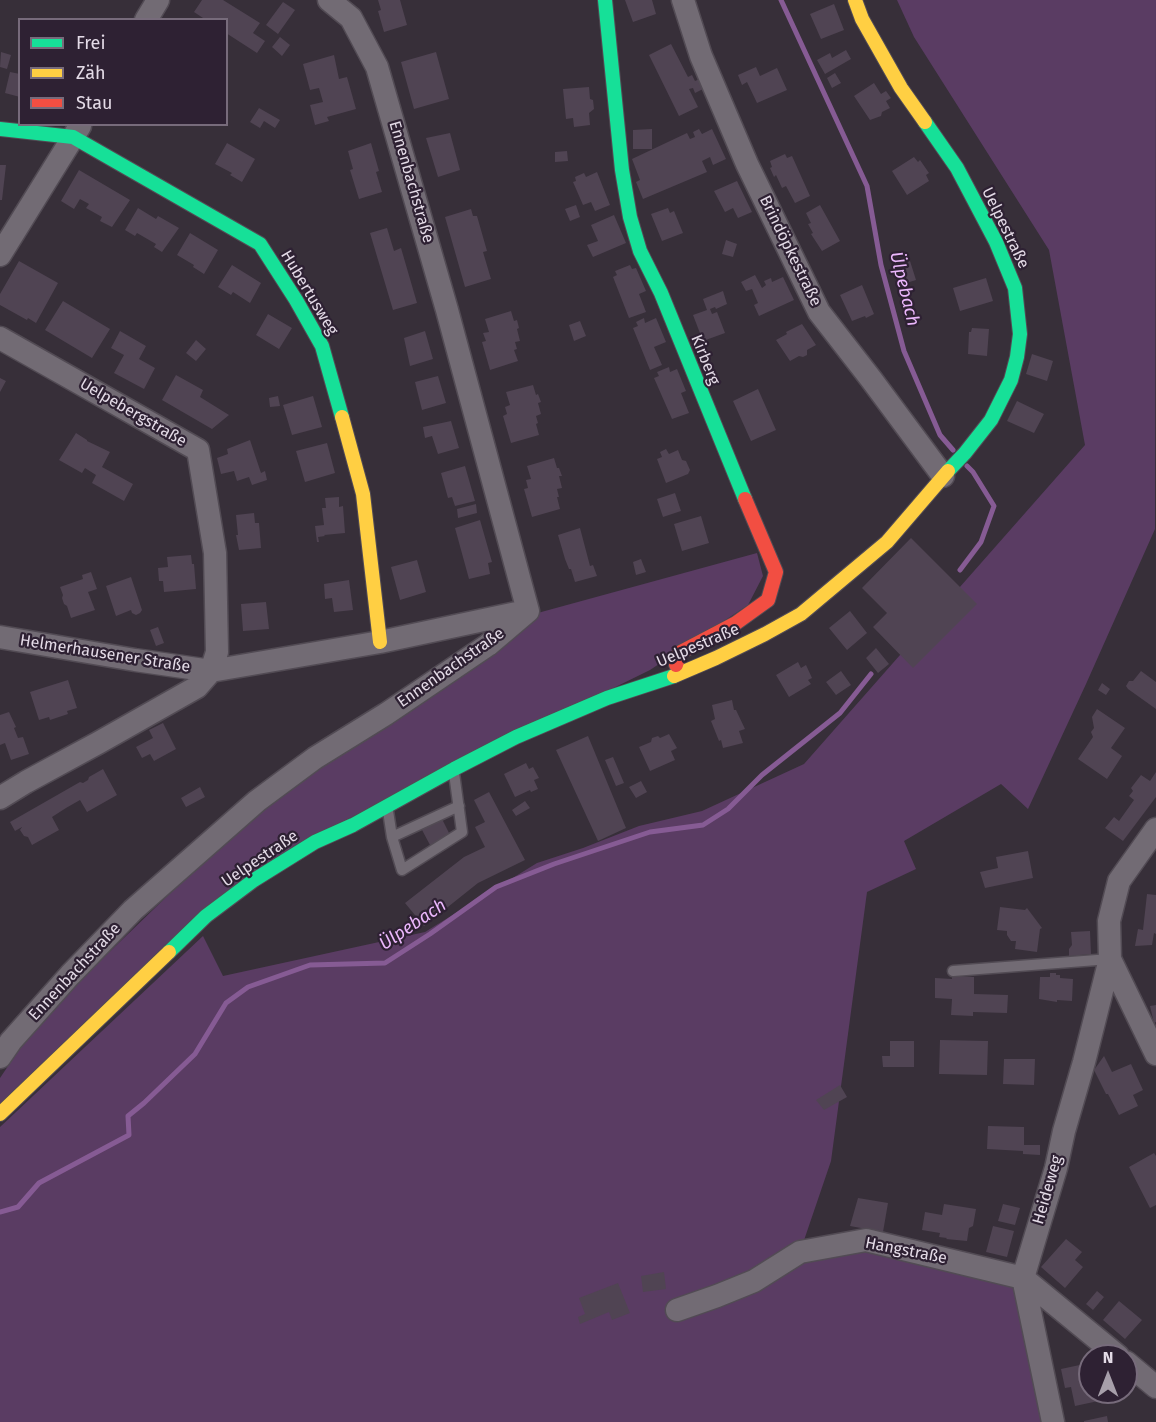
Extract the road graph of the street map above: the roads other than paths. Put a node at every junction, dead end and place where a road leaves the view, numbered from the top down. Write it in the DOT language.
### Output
graph roads {
  1 [pos="158,0"];
  2 [pos="329,0"];
  3 [pos="605,0"];
  4 [pos="682,0"];
  5 [pos="855,0"];
  6 [pos="147,18"];
  7 [pos="0,129"];
  8 [pos="77,131"];
  9 [pos="0,255"];
  10 [pos="0,338"];
  11 [pos="947,471"];
  12 [pos="528,610"];
  13 [pos="0,637"];
  14 [pos="380,642"];
  15 [pos="211,671"];
  16 [pos="674,676"];
  17 [pos="454,770"];
  18 [pos="0,798"];
  19 [pos="387,806"];
  20 [pos="459,806"];
  21 [pos="1156,829"];
  22 [pos="392,837"];
  23 [pos="1110,959"];
  24 [pos="953,970"];
  25 [pos="1156,1053"];
  26 [pos="0,1057"];
  27 [pos="0,1114"];
  28 [pos="1023,1278"];
  29 [pos="677,1310"];
  30 [pos="1104,1344"];
  31 [pos="1138,1372"];
  32 [pos="1156,1387"];
  33 [pos="1053,1422"];
  1 -- 6 [label="street"];
  2 -- 12 [label="street, Ennenbachstraße"];
  3 -- 16 [label="main road, Kirberg"];
  4 -- 11 [label="street, Brindöpkestraße"];
  5 -- 11 [label="main road, Uelpestraße"];
  7 -- 8 [label="main road, Hubertusweg"];
  8 -- 9 [label="street"];
  8 -- 14 [label="main road, Hubertusweg"];
  10 -- 15 [label="street, Uelpebergstraße"];
  11 -- 16 [label="main road, Uelpestraße"];
  12 -- 14 [label="street"];
  12 -- 26 [label="street, Ennenbachstraße"];
  13 -- 15 [label="street, Helmerhausener Straße"];
  14 -- 15 [label="street"];
  15 -- 18 [label="street"];
  16 -- 17 [label="main road, Uelpestraße"];
  17 -- 19 [label="main road, Uelpestraße"];
  17 -- 20 [label="lane"];
  19 -- 22 [label="lane"];
  19 -- 27 [label="main road, Uelpestraße"];
  20 -- 22 [label="lane"];
  20 -- 22 [label="lane"];
  21 -- 23 [label="street"];
  23 -- 24 [label="lane"];
  23 -- 25 [label="street"];
  23 -- 28 [label="street, Heideweg"];
  28 -- 29 [label="street, Hangstraße"];
  28 -- 30 [label="street, Hangstraße"];
  28 -- 33 [label="street, Heideweg"];
  31 -- 32 [label="street"];
}
